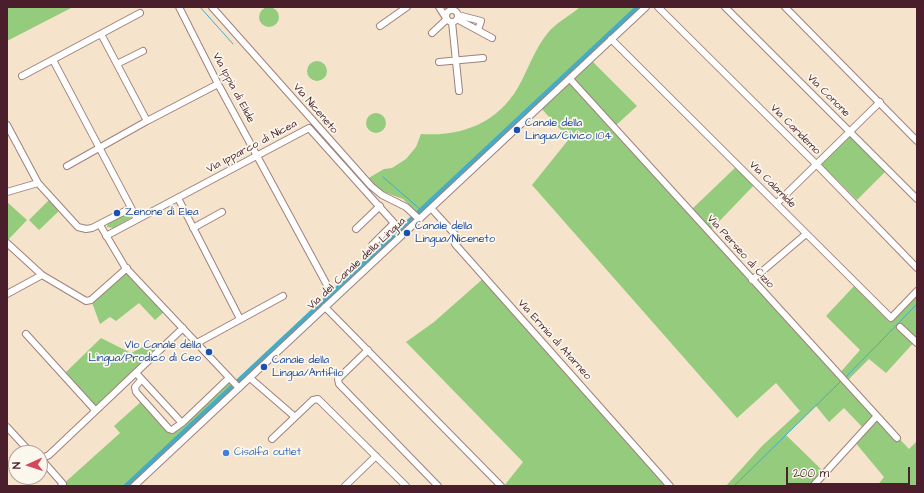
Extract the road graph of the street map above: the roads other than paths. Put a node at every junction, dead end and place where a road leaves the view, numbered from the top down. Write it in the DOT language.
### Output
graph roads {
  1 [pos="179,7"];
  2 [pos="212,7"];
  3 [pos="407,7"];
  4 [pos="439,7"];
  5 [pos="646,7"];
  6 [pos="658,7"];
  7 [pos="725,7"];
  8 [pos="786,7"];
  9 [pos="140,13"];
  10 [pos="457,13"];
  11 [pos="448,20"];
  12 [pos="380,26"];
  13 [pos="478,30"];
  14 [pos="432,33"];
  15 [pos="101,34"];
  16 [pos="492,38"];
  17 [pos="611,39"];
  18 [pos="143,51"];
  19 [pos="483,58"];
  20 [pos="53,60"];
  21 [pos="456,61"];
  22 [pos="439,62"];
  23 [pos="117,64"];
  24 [pos="22,76"];
  25 [pos="570,78"];
  26 [pos="218,84"];
  27 [pos="459,91"];
  28 [pos="880,102"];
  29 [pos="147,121"];
  30 [pos="7,125"];
  31 [pos="312,126"];
  32 [pos="850,132"];
  33 [pos="917,140"];
  34 [pos="99,147"];
  35 [pos="258,155"];
  36 [pos="817,165"];
  37 [pos="67,166"];
  38 [pos="38,183"];
  39 [pos="7,192"];
  40 [pos="178,198"];
  41 [pos="917,199"];
  42 [pos="776,203"];
  43 [pos="380,206"];
  44 [pos="131,208"];
  45 [pos="431,208"];
  46 [pos="222,212"];
  47 [pos="416,216"];
  48 [pos="137,219"];
  49 [pos="100,225"];
  50 [pos="193,228"];
  51 [pos="356,229"];
  52 [pos="806,234"];
  53 [pos="106,236"];
  54 [pos="7,243"];
  55 [pos="372,245"];
  56 [pos="127,268"];
  57 [pos="917,268"];
  58 [pos="42,275"];
  59 [pos="752,280"];
  60 [pos="327,285"];
  61 [pos="917,291"];
  62 [pos="7,294"];
  63 [pos="283,296"];
  64 [pos="325,307"];
  65 [pos="240,319"];
  66 [pos="900,327"];
  67 [pos="183,328"];
  68 [pos="26,334"];
  69 [pos="196,343"];
  70 [pos="917,343"];
  71 [pos="368,350"];
  72 [pos="136,373"];
  73 [pos="250,378"];
  74 [pos="230,379"];
  75 [pos="141,380"];
  76 [pos="238,387"];
  77 [pos="95,410"];
  78 [pos="295,417"];
  79 [pos="876,417"];
  80 [pos="182,423"];
  81 [pos="7,427"];
  82 [pos="897,438"];
  83 [pos="272,439"];
  84 [pos="24,445"];
  85 [pos="48,455"];
  86 [pos="376,456"];
  87 [pos="48,468"];
  88 [pos="137,485"];
  89 [pos="61,486"];
  90 [pos="345,486"];
  91 [pos="405,486"];
  92 [pos="438,486"];
  93 [pos="500,486"];
  94 [pos="670,486"];
  95 [pos="813,486"];
  1 -- 26 [label="street, Via Ippia di Elide"];
  2 -- 31 [label="street, Via Niceneto"];
  3 -- 12 [label="street"];
  4 -- 11 [label="street"];
  5 -- 17 [label="street, Via del Canale della Lingua"];
  6 -- 36 [label="street, Via Caridemo"];
  7 -- 32 [label="street, Via Conone"];
  8 -- 28 [label="street"];
  9 -- 15 [label="street"];
  10 -- 11 [label="street"];
  10 -- 11 [label="street"];
  10 -- 13 [label="street"];
  10 -- 13 [label="street"];
  11 -- 14 [label="street"];
  11 -- 21 [label="street"];
  13 -- 16 [label="street"];
  15 -- 20 [label="street"];
  15 -- 23 [label="street"];
  17 -- 25 [label="street, Via del Canale della Lingua"];
  17 -- 42 [label="street, Via Calamide"];
  18 -- 23 [label="street"];
  19 -- 21 [label="street"];
  20 -- 24 [label="street"];
  20 -- 34 [label="street"];
  21 -- 22 [label="street"];
  21 -- 27 [label="street"];
  23 -- 29 [label="street"];
  25 -- 45 [label="street, Via del Canale della Lingua"];
  25 -- 59 [label="street, Via Perseo di Cizio"];
  26 -- 29 [label="street"];
  26 -- 35 [label="street, Via Ippia di Elide"];
  28 -- 32 [label="street"];
  28 -- 33 [label="street"];
  29 -- 34 [label="street"];
  30 -- 38 [label="street"];
  31 -- 35 [label="street, Via Ipparco di Nicea"];
  31 -- 43 [label="street, Via Ipparco di Nicea"];
  31 -- 47 [label="street, Via Niceneto"];
  32 -- 36 [label="street"];
  32 -- 41 [label="street, Via Conone"];
  34 -- 37 [label="street"];
  34 -- 44 [label="street"];
  35 -- 40 [label="street, Via Ipparco di Nicea"];
  35 -- 60 [label="street, Via Ippia di Elide"];
  36 -- 42 [label="street"];
  36 -- 57 [label="street, Via Caridemo"];
  38 -- 39 [label="street"];
  38 -- 49 [label="street"];
  40 -- 48 [label="street, Via Ipparco di Nicea"];
  40 -- 50 [label="street"];
  42 -- 52 [label="street, Via Calamide"];
  43 -- 51 [label="street"];
  43 -- 55 [label="street, Via Ipparco di Nicea"];
  44 -- 48 [label="street"];
  44 -- 49 [label="street"];
  45 -- 47 [label="street, Via del Canale della Lingua"];
  45 -- 94 [label="street, Via Ermia di Atarneo"];
  46 -- 50 [label="street"];
  47 -- 64 [label="street, Via del Canale della Lingua"];
  48 -- 53 [label="street, Via Ipparco di Nicea"];
  49 -- 53 [label="street"];
  50 -- 65 [label="street"];
  52 -- 59 [label="street"];
  52 -- 61 [label="street, Via Calamide"];
  53 -- 56 [label="street"];
  54 -- 58 [label="street"];
  56 -- 58 [label="street"];
  56 -- 67 [label="street"];
  58 -- 62 [label="street"];
  59 -- 79 [label="street, Via Perseo di Cizio"];
  63 -- 65 [label="street"];
  64 -- 71 [label="street"];
  64 -- 73 [label="street, Via del Canale della Lingua"];
  65 -- 69 [label="street"];
  66 -- 70 [label="street"];
  67 -- 69 [label="street"];
  67 -- 72 [label="street"];
  68 -- 77 [label="street"];
  69 -- 74 [label="street"];
  71 -- 92 [label="street"];
  71 -- 93 [label="street"];
  72 -- 75 [label="street"];
  72 -- 77 [label="street"];
  73 -- 76 [label="street, Via del Canale della Lingua"];
  73 -- 78 [label="street"];
  74 -- 76 [label="street"];
  74 -- 80 [label="street"];
  75 -- 80 [label="street"];
  75 -- 80 [label="street"];
  76 -- 88 [label="street, Via del Canale della Lingua"];
  77 -- 85 [label="street"];
  78 -- 83 [label="street"];
  78 -- 86 [label="street"];
  79 -- 82 [label="street, Via Perseo di Cizio"];
  79 -- 95 [label="street"];
  81 -- 84 [label="street"];
  86 -- 90 [label="street"];
  86 -- 91 [label="street"];
  87 -- 89 [label="street"];
}
